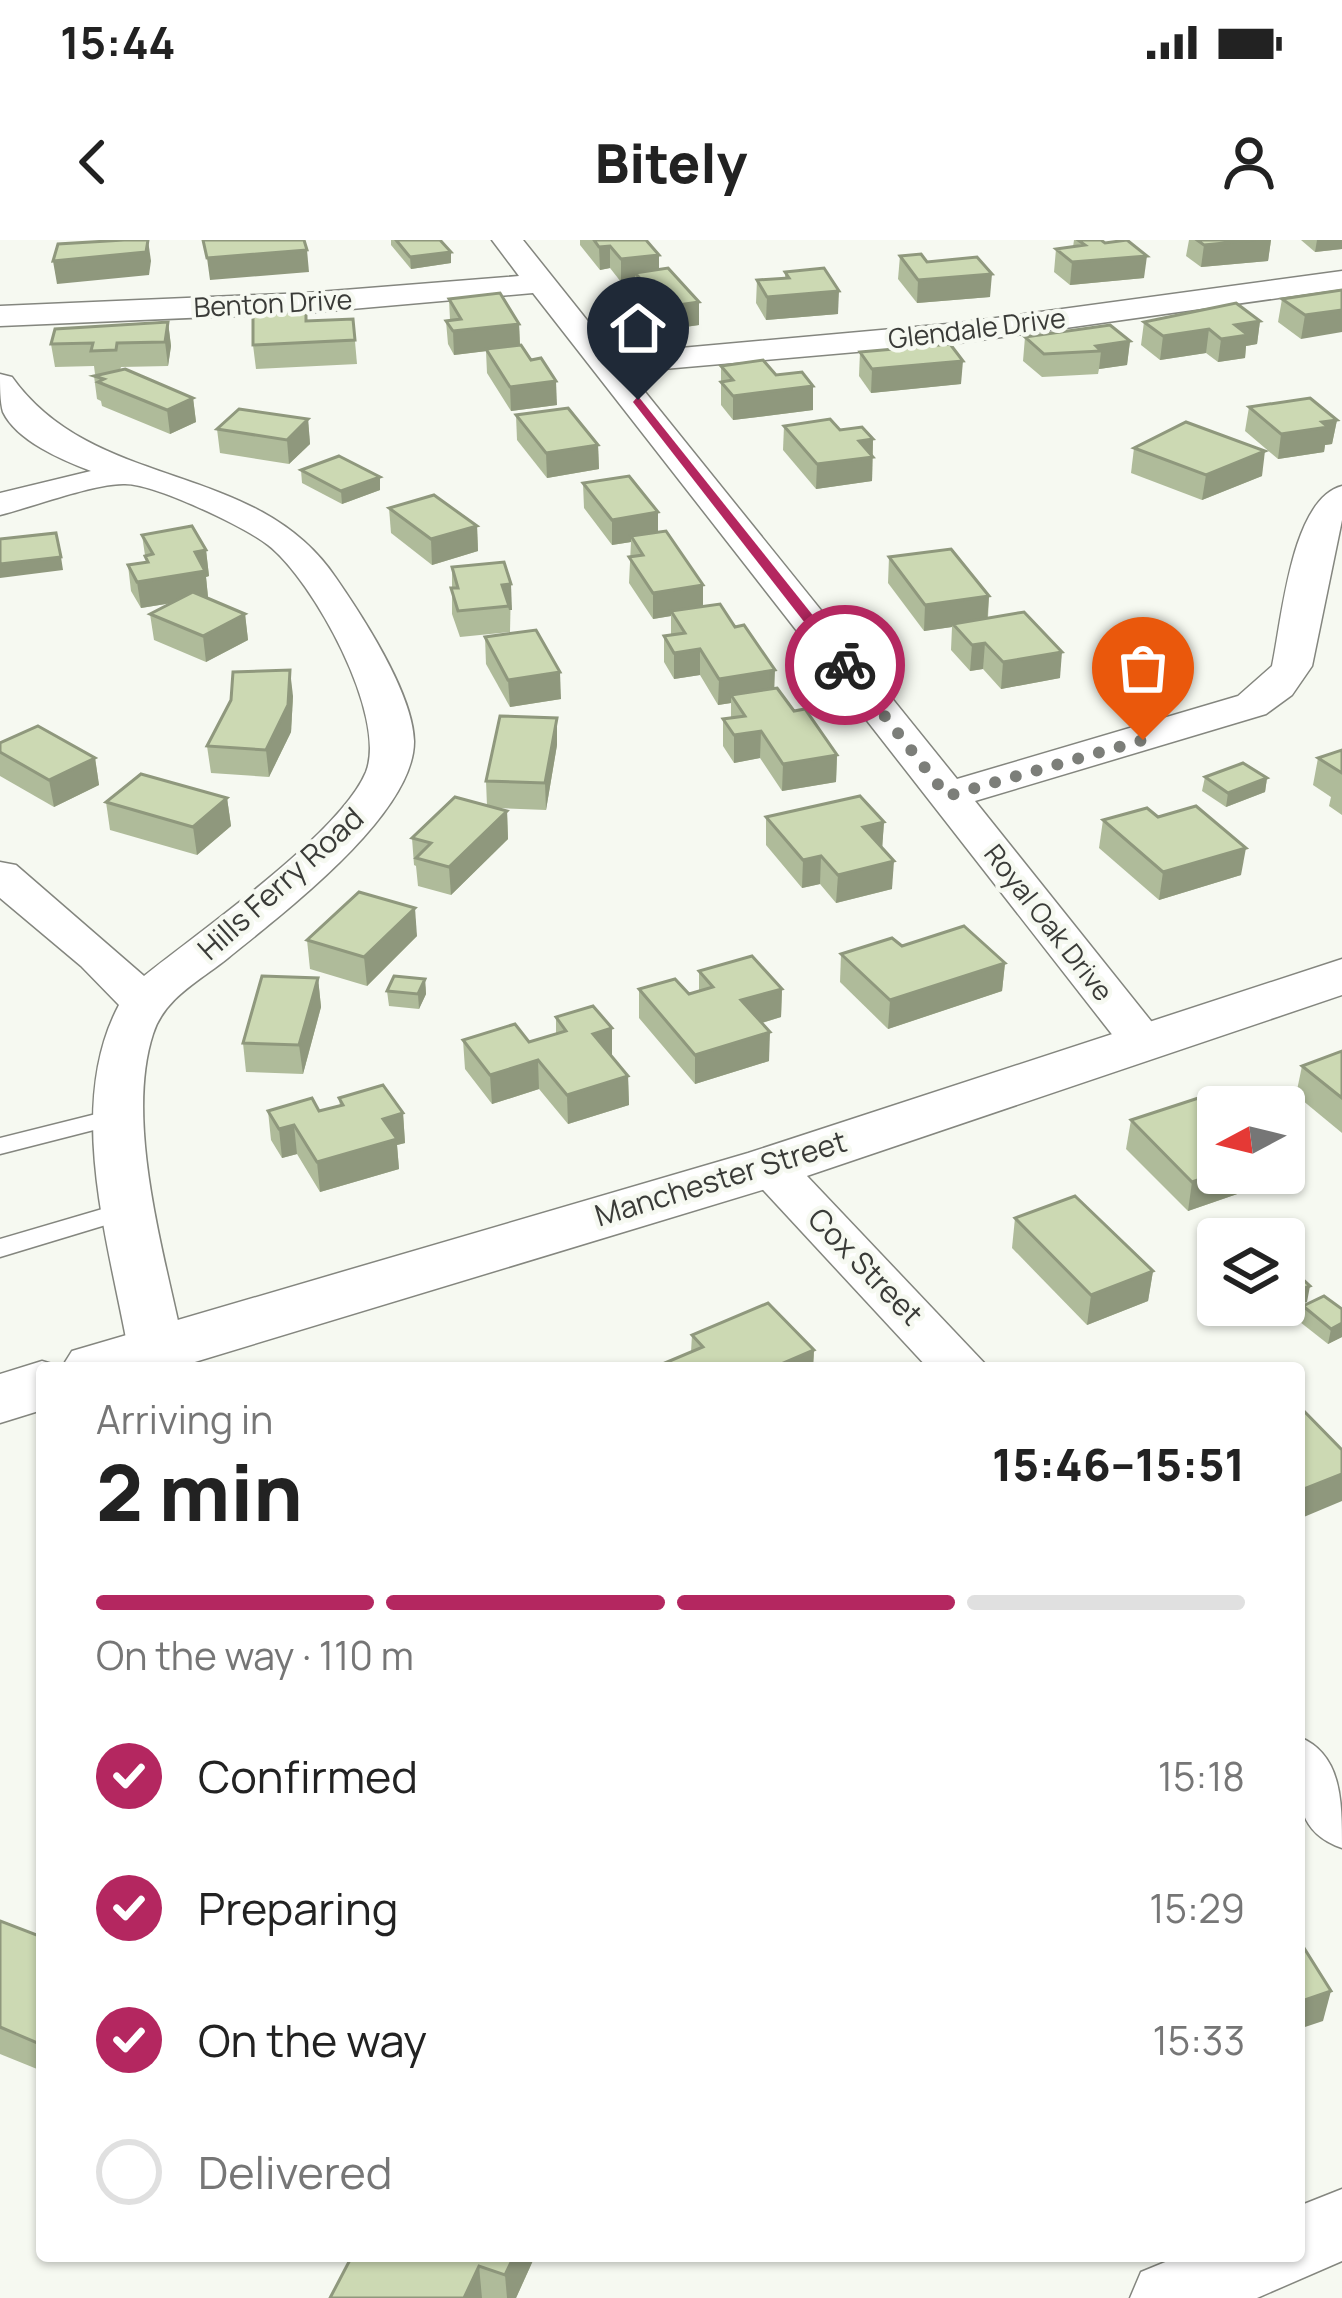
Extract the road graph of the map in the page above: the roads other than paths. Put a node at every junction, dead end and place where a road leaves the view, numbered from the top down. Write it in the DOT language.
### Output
graph roads {
  1 [pos="508,240"];
  2 [pos="1342,280"];
  3 [pos="545,283"];
  4 [pos="0,316"];
  5 [pos="610,364"];
  6 [pos="0,384"];
  7 [pos="129,472"];
  8 [pos="1342,497"];
  9 [pos="0,504"];
  10 [pos="947,796"];
  11 [pos="0,874"];
  12 [pos="1342,976"];
  13 [pos="144,1004"];
  14 [pos="1142,1041"];
  15 [pos="120,1116"];
  16 [pos="0,1146"];
  17 [pos="770,1167"];
  18 [pos="133,1208"];
  19 [pos="0,1248"];
  20 [pos="156,1349"];
  21 [pos="115,1362"];
  22 [pos="955,1362"];
  23 [pos="36,1387"];
  24 [pos="0,1399"];
  25 [pos="1305,1771"];
  26 [pos="1342,1821"];
  27 [pos="1342,2224"];
  28 [pos="1305,2240"];
  29 [pos="1254,2262"];
  30 [pos="1169,2298"];
  1 -- 3 [label="street, Royal Oak Drive"];
  2 -- 5 [label="street, Glendale Drive"];
  3 -- 4 [label="street, Benton Drive"];
  3 -- 5 [label="street, Royal Oak Drive"];
  5 -- 10 [label="street, Royal Oak Drive"];
  6 -- 7 [label="street, Hills Ferry Road"];
  7 -- 9 [label="street"];
  7 -- 13 [label="street, Hills Ferry Road"];
  8 -- 10 [label="street"];
  10 -- 14 [label="street, Royal Oak Drive"];
  11 -- 13 [label="street"];
  12 -- 14 [label="street, Manchester Street"];
  13 -- 15 [label="street, Hills Ferry Road"];
  14 -- 17 [label="street, Manchester Street"];
  15 -- 16 [label="lane"];
  15 -- 18 [label="street, Hills Ferry Road"];
  17 -- 20 [label="street, Manchester Street"];
  17 -- 22 [label="street, Cox Street"];
  18 -- 19 [label="lane"];
  18 -- 20 [label="street, Hills Ferry Road"];
  20 -- 21 [label="street, Manchester Street"];
  23 -- 24 [label="street"];
  25 -- 26 [label="street"];
  27 -- 28 [label="street"];
  29 -- 30 [label="street"];
}
